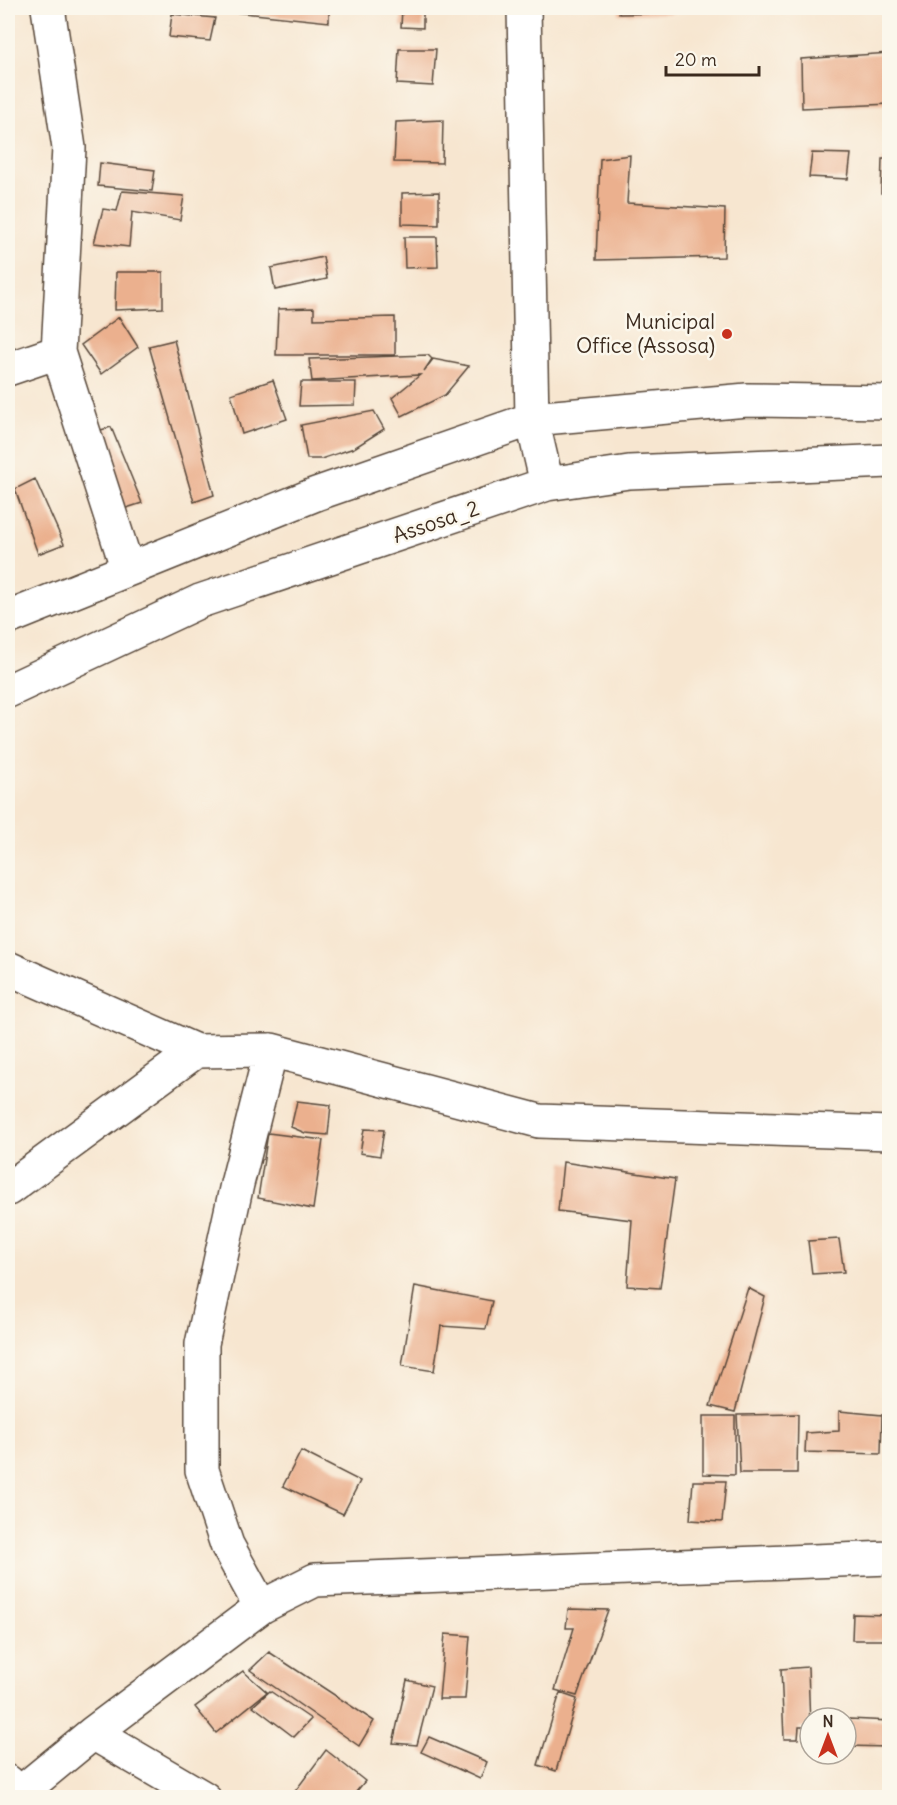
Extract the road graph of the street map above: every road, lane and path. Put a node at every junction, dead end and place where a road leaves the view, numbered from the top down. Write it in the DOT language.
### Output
graph roads {
  1 [pos="48,8"];
  2 [pos="524,8"];
  3 [pos="58,352"];
  4 [pos="8,369"];
  5 [pos="890,402"];
  6 [pos="532,419"];
  7 [pos="890,461"];
  8 [pos="547,484"];
  9 [pos="127,567"];
  10 [pos="8,618"];
  11 [pos="8,691"];
  12 [pos="8,968"];
  13 [pos="271,1050"];
  14 [pos="196,1051"];
  15 [pos="890,1132"];
  16 [pos="8,1189"];
  17 [pos="890,1558"];
  18 [pos="261,1607"];
  19 [pos="93,1733"];
  20 [pos="15,1793"];
  21 [pos="204,1797"];
  1 -- 3 [label="street"];
  2 -- 6 [label="street"];
  3 -- 4 [label="street"];
  3 -- 9 [label="street"];
  5 -- 6 [label="street"];
  6 -- 8 [label="street"];
  6 -- 9 [label="street"];
  7 -- 8 [label="street, Assosa_2"];
  8 -- 11 [label="street, Assosa_2"];
  9 -- 10 [label="street"];
  12 -- 14 [label="street"];
  13 -- 14 [label="street"];
  13 -- 15 [label="street"];
  13 -- 18 [label="street"];
  14 -- 16 [label="street"];
  17 -- 18 [label="street"];
  18 -- 19 [label="street"];
  19 -- 20 [label="street"];
  19 -- 21 [label="street"];
}
